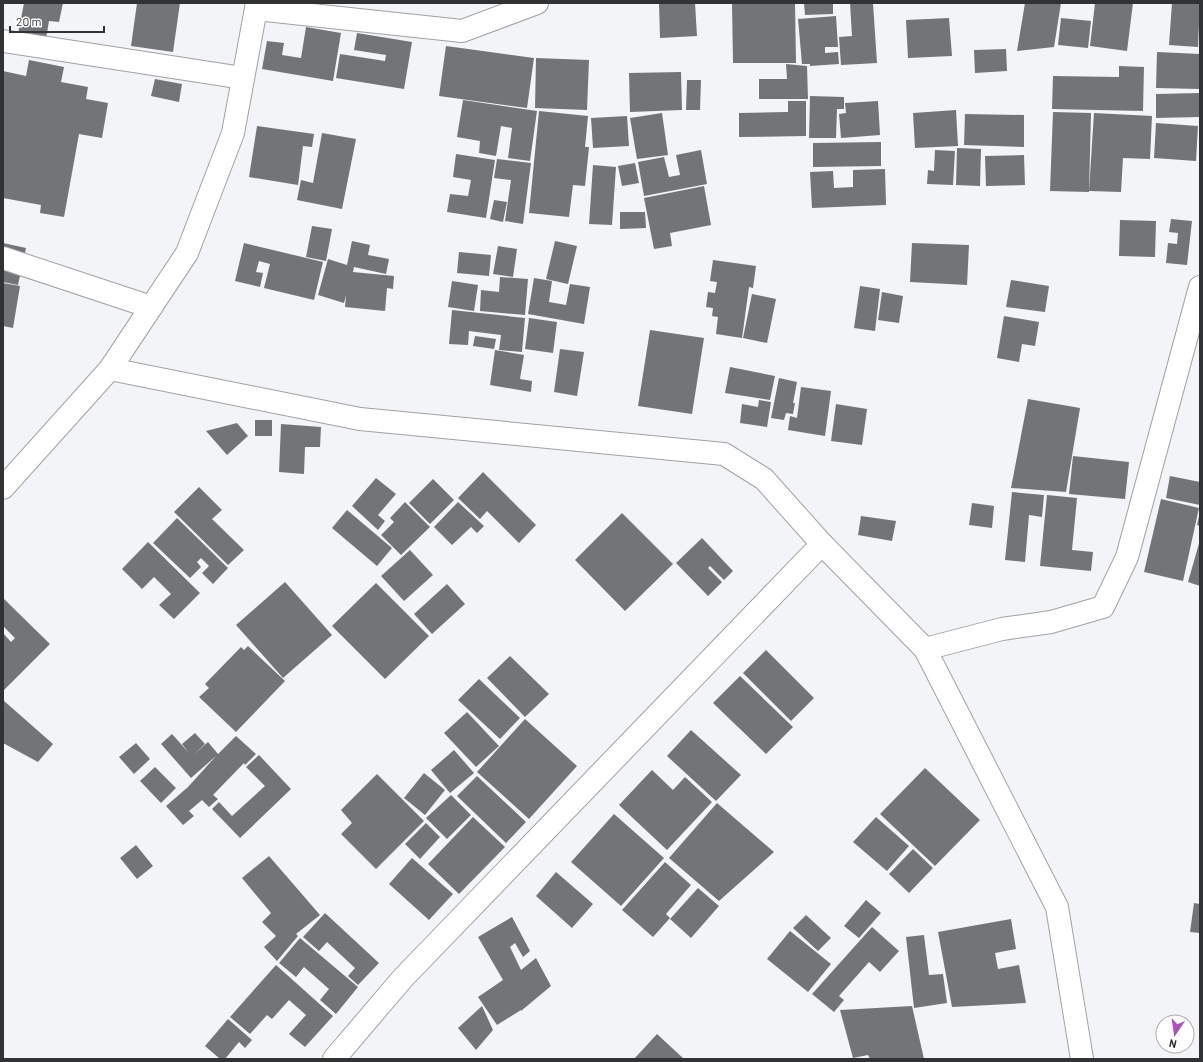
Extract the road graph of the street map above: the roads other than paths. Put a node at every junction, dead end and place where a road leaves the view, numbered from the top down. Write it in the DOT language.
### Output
graph roads {
  1 [pos="537,3"];
  2 [pos="256,6"];
  3 [pos="3,41"];
  4 [pos="243,78"];
  5 [pos="3,258"];
  6 [pos="1200,287"];
  7 [pos="151,307"];
  8 [pos="110,369"];
  9 [pos="3,488"];
  10 [pos="822,544"];
  11 [pos="925,649"];
  12 [pos="334,1059"];
  13 [pos="1082,1059"];
  1 -- 2 [label="street"];
  2 -- 4 [label="street"];
  3 -- 4 [label="street"];
  4 -- 7 [label="street"];
  5 -- 7 [label="street"];
  6 -- 11 [label="street"];
  7 -- 8 [label="street"];
  8 -- 9 [label="street"];
  8 -- 10 [label="street"];
  10 -- 11 [label="street"];
  10 -- 12 [label="street"];
  11 -- 13 [label="street"];
}
